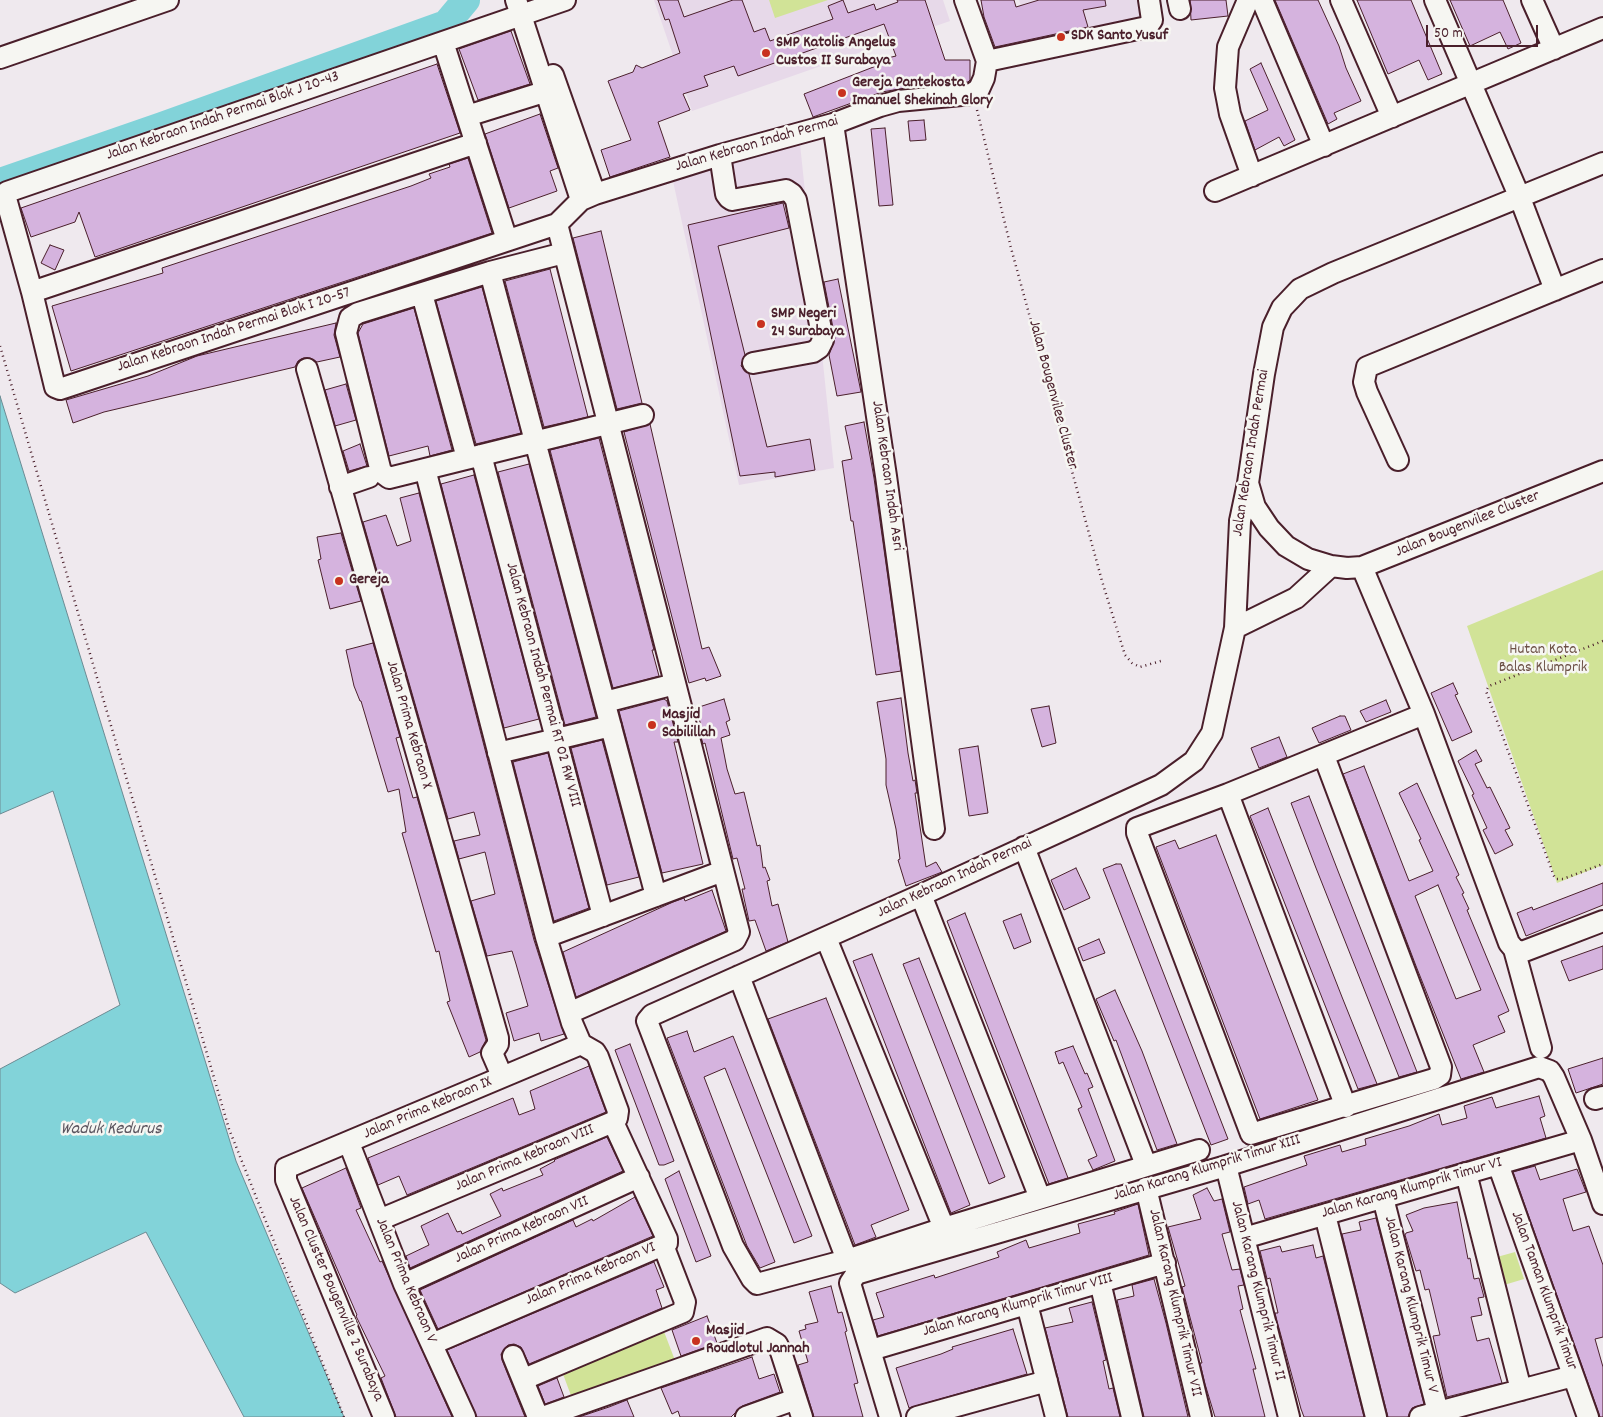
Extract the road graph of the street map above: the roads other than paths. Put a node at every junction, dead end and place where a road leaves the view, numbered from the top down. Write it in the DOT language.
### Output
graph roads {
  1 [pos="168,0"];
  2 [pos="565,0"];
  3 [pos="965,0"];
  4 [pos="1150,0"];
  5 [pos="1248,0"];
  6 [pos="1262,0"];
  7 [pos="1341,0"];
  8 [pos="1435,0"];
  9 [pos="1532,0"];
  10 [pos="522,7"];
  11 [pos="1603,28"];
  12 [pos="443,42"];
  13 [pos="1554,49"];
  14 [pos="0,58"];
  15 [pos="987,61"];
  16 [pos="1471,84"];
  17 [pos="544,92"];
  18 [pos="468,116"];
  19 [pos="1392,117"];
  20 [pos="833,124"];
  21 [pos="569,142"];
  22 [pos="476,143"];
  23 [pos="1324,146"];
  24 [pos="720,155"];
  25 [pos="1603,163"];
  26 [pos="1252,176"];
  27 [pos="1215,191"];
  28 [pos="588,197"];
  29 [pos="1520,198"];
  30 [pos="557,224"];
  31 [pos="507,240"];
  32 [pos="564,253"];
  33 [pos="1603,270"];
  34 [pos="490,272"];
  35 [pos="1554,290"];
  36 [pos="32,292"];
  37 [pos="422,294"];
  38 [pos="753,363"];
  39 [pos="307,370"];
  40 [pos="643,415"];
  41 [pos="608,423"];
  42 [pos="536,441"];
  43 [pos="474,457"];
  44 [pos="1398,460"];
  45 [pos="425,469"];
  46 [pos="1603,471"];
  47 [pos="379,477"];
  48 [pos="1248,484"];
  49 [pos="340,487"];
  50 [pos="1331,566"];
  51 [pos="1362,567"];
  52 [pos="1235,628"];
  53 [pos="675,684"];
  54 [pos="604,702"];
  55 [pos="1424,714"];
  56 [pos="611,726"];
  57 [pos="556,739"];
  58 [pos="498,753"];
  59 [pos="1324,756"];
  60 [pos="1228,794"];
  61 [pos="934,829"];
  62 [pos="1024,847"];
  63 [pos="723,871"];
  64 [pos="921,895"];
  65 [pos="656,896"];
  66 [pos="603,916"];
  67 [pos="1603,921"];
  68 [pos="546,937"];
  69 [pos="826,938"];
  70 [pos="1514,949"];
  71 [pos="739,976"];
  72 [pos="575,1029"];
  73 [pos="1541,1048"];
  74 [pos="498,1067"];
  75 [pos="1346,1106"];
  76 [pos="613,1122"];
  77 [pos="1580,1140"];
  78 [pos="349,1143"];
  79 [pos="1199,1150"];
  80 [pos="1498,1164"];
  81 [pos="1146,1165"];
  82 [pos="1226,1166"];
  83 [pos="1466,1173"];
  84 [pos="640,1177"];
  85 [pos="286,1180"];
  86 [pos="1146,1188"];
  87 [pos="1040,1198"];
  88 [pos="1383,1198"];
  89 [pos="1603,1204"];
  90 [pos="1325,1215"];
  91 [pos="379,1220"];
  92 [pos="944,1228"];
  93 [pos="1244,1238"];
  94 [pos="662,1245"];
  95 [pos="1165,1263"];
  96 [pos="851,1267"];
  97 [pos="1100,1282"];
  98 [pos="404,1284"];
  99 [pos="1027,1304"];
  100 [pos="432,1344"];
  101 [pos="871,1350"];
  102 [pos="513,1356"];
  103 [pos="1573,1376"];
  104 [pos="524,1379"];
  105 [pos="1047,1381"];
  106 [pos="1521,1390"];
  107 [pos="799,1408"];
  108 [pos="1429,1415"];
  109 [pos="384,1417"];
  110 [pos="465,1417"];
  111 [pos="538,1417"];
  112 [pos="543,1417"];
  113 [pos="746,1417"];
  114 [pos="890,1417"];
  115 [pos="917,1417"];
  116 [pos="1056,1417"];
  117 [pos="1132,1417"];
  118 [pos="1201,1417"];
  119 [pos="1289,1417"];
  120 [pos="1376,1417"];
  121 [pos="1588,1417"];
  1 -- 14 [label="street"];
  2 -- 10 [label="street"];
  3 -- 15 [label="street"];
  4 -- 15 [label="street"];
  5 -- 26 [label="street"];
  6 -- 23 [label="street"];
  7 -- 19 [label="street"];
  8 -- 16 [label="street"];
  9 -- 13 [label="street"];
  10 -- 12 [label="street"];
  10 -- 17 [label="street"];
  10 -- 21 [label="street"];
  11 -- 13 [label="street"];
  12 -- 18 [label="street"];
  12 -- 36 [label="street, Jalan Kebraon Indah Permai Blok J 20-43"];
  13 -- 16 [label="street"];
  15 -- 20 [label="street, Jalan Kebraon Indah Permai"];
  16 -- 19 [label="street"];
  16 -- 29 [label="street"];
  17 -- 18 [label="street"];
  17 -- 21 [label="street"];
  18 -- 22 [label="street"];
  19 -- 23 [label="street"];
  20 -- 24 [label="street, Jalan Kebraon Indah Permai"];
  20 -- 61 [label="street, Jalan Kebraon Indah Asri"];
  21 -- 28 [label="street"];
  22 -- 31 [label="street"];
  22 -- 36 [label="street"];
  23 -- 26 [label="street"];
  24 -- 28 [label="street, Jalan Kebraon Indah Permai"];
  24 -- 38 [label="street"];
  25 -- 29 [label="street, Jalan Kebraon Indah Permai"];
  26 -- 27 [label="street"];
  28 -- 30 [label="street"];
  29 -- 35 [label="street"];
  29 -- 48 [label="street, Jalan Kebraon Indah Permai"];
  30 -- 31 [label="street"];
  30 -- 32 [label="street"];
  31 -- 36 [label="street, Jalan Kebraon Indah Permai Blok I 20-57"];
  32 -- 34 [label="street"];
  32 -- 41 [label="street"];
  33 -- 35 [label="street"];
  34 -- 37 [label="street"];
  34 -- 42 [label="street"];
  35 -- 44 [label="street"];
  37 -- 43 [label="street, Jalan Kebraon Indah Permai RT 02 RW VIII"];
  37 -- 47 [label="street"];
  39 -- 49 [label="street, Jalan Prima Kebraon X"];
  40 -- 41 [label="street"];
  41 -- 42 [label="street"];
  41 -- 53 [label="street"];
  42 -- 43 [label="street"];
  42 -- 54 [label="street"];
  43 -- 45 [label="street"];
  43 -- 57 [label="street, Jalan Kebraon Indah Permai RT 02 RW VIII"];
  45 -- 47 [label="street"];
  45 -- 58 [label="street"];
  46 -- 51 [label="street, Jalan Bougenvilee Cluster"];
  47 -- 49 [label="street"];
  48 -- 50 [label="street, Jalan Bougenvilee Cluster"];
  48 -- 52 [label="street, Jalan Kebraon Indah Permai"];
  49 -- 74 [label="street, Jalan Prima Kebraon X"];
  50 -- 51 [label="street, Jalan Bougenvilee Cluster"];
  50 -- 52 [label="street"];
  51 -- 55 [label="street"];
  52 -- 62 [label="street, Jalan Kebraon Indah Permai"];
  53 -- 54 [label="street"];
  53 -- 63 [label="street"];
  54 -- 56 [label="street"];
  55 -- 59 [label="street"];
  55 -- 70 [label="street"];
  56 -- 57 [label="street"];
  56 -- 65 [label="street"];
  57 -- 58 [label="street"];
  57 -- 66 [label="street, Jalan Kebraon Indah Permai RT 02 RW VIII"];
  58 -- 68 [label="street"];
  59 -- 60 [label="street"];
  59 -- 75 [label="street"];
  60 -- 75 [label="street"];
  60 -- 75 [label="street"];
  62 -- 64 [label="street, Jalan Kebraon Indah Permai"];
  62 -- 81 [label="street"];
  63 -- 65 [label="street"];
  63 -- 72 [label="street"];
  64 -- 69 [label="street, Jalan Kebraon Indah Permai"];
  64 -- 87 [label="street"];
  65 -- 66 [label="street"];
  66 -- 68 [label="street"];
  67 -- 70 [label="street"];
  68 -- 72 [label="street"];
  69 -- 71 [label="street, Jalan Kebraon Indah Permai"];
  69 -- 92 [label="street"];
  70 -- 73 [label="street"];
  71 -- 96 [label="street"];
  71 -- 96 [label="street, Jalan Kebraon Indah Permai"];
  72 -- 74 [label="street, Jalan Prima Kebraon IX"];
  72 -- 76 [label="street"];
  74 -- 78 [label="street, Jalan Prima Kebraon IX"];
  76 -- 84 [label="street, Jalan Prima Kebraon VIII"];
  76 -- 91 [label="street, Jalan Prima Kebraon VIII"];
  77 -- 80 [label="street, Jalan Karang Klumprik Timur VI"];
  77 -- 82 [label="street, Jalan Karang Klumprik Timur XIII"];
  77 -- 89 [label="street"];
  78 -- 85 [label="street, Jalan Prima Kebraon IX"];
  78 -- 91 [label="street, Jalan Prima Kebraon V"];
  79 -- 81 [label="street, Jalan Kebraon Indah Permai"];
  80 -- 83 [label="street, Jalan Karang Klumprik Timur VI"];
  80 -- 103 [label="street, Jalan Taman Klumprik Timur"];
  81 -- 87 [label="street, Jalan Kebraon Indah Permai"];
  82 -- 86 [label="street, Jalan Karang Klumprik Timur XIII"];
  82 -- 93 [label="street, Jalan Karang Klumprik Timur II"];
  83 -- 88 [label="street, Jalan Karang Klumprik Timur VI"];
  83 -- 106 [label="street"];
  84 -- 94 [label="street, Jalan Prima Kebraon VIII"];
  84 -- 98 [label="street, Jalan Prima Kebraon VII"];
  85 -- 109 [label="street, Jalan Cluster Bougenville 2 Surabaya"];
  86 -- 95 [label="street, Jalan Karang Klumprik Timur VII"];
  86 -- 96 [label="street, Jalan Karang Klumprik Timur XIII"];
  87 -- 92 [label="street, Jalan Kebraon Indah Permai"];
  88 -- 90 [label="street, Jalan Karang Klumprik Timur VI"];
  88 -- 108 [label="street, Jalan Karang Klumprik Timur V"];
  90 -- 93 [label="street, Jalan Karang Klumprik Timur VI"];
  90 -- 120 [label="street"];
  91 -- 98 [label="street, Jalan Prima Kebraon V"];
  92 -- 96 [label="street, Jalan Kebraon Indah Permai"];
  93 -- 119 [label="street, Jalan Karang Klumprik Timur II"];
  94 -- 100 [label="street, Jalan Prima Kebraon VI"];
  94 -- 104 [label="street, Jalan Prima Kebraon VI"];
  95 -- 97 [label="street, Jalan Karang Klumprik Timur VIII"];
  95 -- 118 [label="street, Jalan Karang Klumprik Timur VII"];
  96 -- 101 [label="street"];
  97 -- 99 [label="street, Jalan Karang Klumprik Timur VIII"];
  97 -- 117 [label="street"];
  98 -- 100 [label="street, Jalan Prima Kebraon V"];
  99 -- 101 [label="street, Jalan Karang Klumprik Timur VIII"];
  99 -- 105 [label="street"];
  100 -- 110 [label="street, Jalan Prima Kebraon V"];
  101 -- 114 [label="street"];
  102 -- 104 [label="street"];
  103 -- 106 [label="street"];
  103 -- 121 [label="street, Jalan Taman Klumprik Timur"];
  104 -- 111 [label="street"];
  105 -- 115 [label="street"];
  105 -- 116 [label="street"];
  106 -- 108 [label="street"];
  107 -- 112 [label="street"];
  107 -- 113 [label="street"];
}
